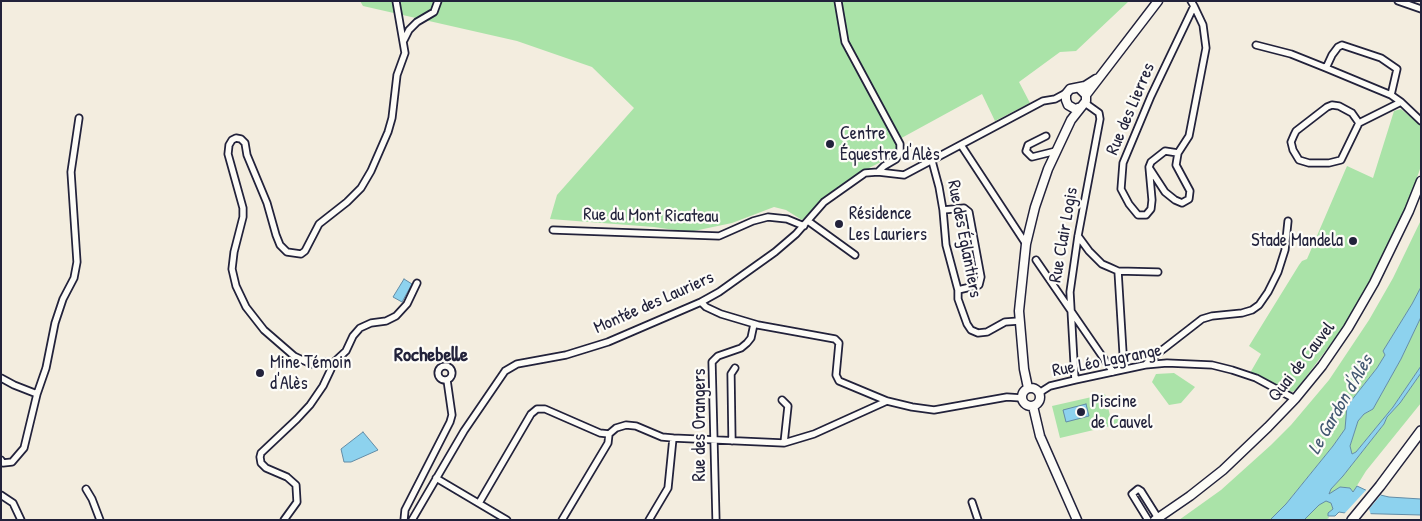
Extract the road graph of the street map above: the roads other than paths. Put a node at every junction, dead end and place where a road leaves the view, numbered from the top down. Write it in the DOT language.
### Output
graph roads {
  1 [pos="396,1"];
  2 [pos="438,1"];
  3 [pos="838,1"];
  4 [pos="1158,1"];
  5 [pos="1398,1"];
  6 [pos="1192,4"];
  7 [pos="1421,9"];
  8 [pos="404,40"];
  9 [pos="1256,45"];
  10 [pos="1326,68"];
  11 [pos="1102,75"];
  12 [pos="1079,88"];
  13 [pos="1068,92"];
  14 [pos="1390,95"];
  15 [pos="1054,99"];
  16 [pos="1084,102"];
  17 [pos="1401,102"];
  18 [pos="1068,105"];
  19 [pos="79,118"];
  20 [pos="1071,120"];
  21 [pos="1421,121"];
  22 [pos="1359,124"];
  23 [pos="1046,136"];
  24 [pos="961,145"];
  25 [pos="1056,151"];
  26 [pos="1178,153"];
  27 [pos="932,161"];
  28 [pos="1149,167"];
  29 [pos="878,172"];
  30 [pos="1421,181"];
  31 [pos="943,210"];
  32 [pos="1288,221"];
  33 [pos="806,223"];
  34 [pos="553,230"];
  35 [pos="1078,236"];
  36 [pos="1026,244"];
  37 [pos="855,255"];
  38 [pos="1036,260"];
  39 [pos="1118,271"];
  40 [pos="1158,272"];
  41 [pos="417,283"];
  42 [pos="958,290"];
  43 [pos="701,302"];
  44 [pos="1070,308"];
  45 [pos="1020,321"];
  46 [pos="754,324"];
  47 [pos="331,365"];
  48 [pos="1145,365"];
  49 [pos="735,368"];
  50 [pos="1124,369"];
  51 [pos="1113,372"];
  52 [pos="1,378"];
  53 [pos="447,380"];
  54 [pos="1075,380"];
  55 [pos="1028,388"];
  56 [pos="1039,393"];
  57 [pos="37,394"];
  58 [pos="1022,398"];
  59 [pos="1295,399"];
  60 [pos="782,400"];
  61 [pos="887,401"];
  62 [pos="1033,406"];
  63 [pos="1421,431"];
  64 [pos="609,434"];
  65 [pos="673,438"];
  66 [pos="713,440"];
  67 [pos="732,441"];
  68 [pos="784,443"];
  69 [pos="1,460"];
  70 [pos="436,478"];
  71 [pos="86,489"];
  72 [pos="1,495"];
  73 [pos="972,502"];
  74 [pos="479,503"];
  75 [pos="1354,518"];
  76 [pos="1156,519"];
  77 [pos="21,520"];
  78 [pos="100,520"];
  79 [pos="284,520"];
  80 [pos="404,520"];
  81 [pos="412,520"];
  82 [pos="507,520"];
  83 [pos="562,520"];
  84 [pos="649,520"];
  85 [pos="716,520"];
  86 [pos="978,520"];
  87 [pos="1078,520"];
  88 [pos="1148,520"];
  1 -- 8 [label="street"];
  2 -- 8 [label="street"];
  3 -- 29 [label="street"];
  4 -- 11 [label="main road"];
  5 -- 7 [label="street"];
  6 -- 26 [label="street"];
  6 -- 28 [label="street, Rue des Lierres"];
  8 -- 47 [label="street"];
  9 -- 10 [label="street"];
  10 -- 14 [label="street"];
  10 -- 14 [label="street"];
  11 -- 12 [label="main road"];
  11 -- 16 [label="main road"];
  12 -- 13 [label="main road"];
  12 -- 16 [label="main road"];
  13 -- 15 [label="street, Montée des Lauriers"];
  13 -- 18 [label="main road"];
  14 -- 17 [label="street"];
  15 -- 18 [label="street"];
  15 -- 24 [label="street, Montée des Lauriers"];
  16 -- 18 [label="main road"];
  16 -- 20 [label="main road"];
  16 -- 35 [label="street, Rue Clair Logis"];
  17 -- 21 [label="street"];
  17 -- 22 [label="street"];
  18 -- 20 [label="main road"];
  19 -- 57 [label="street"];
  20 -- 25 [label="main road"];
  22 -- 22 [label="street"];
  23 -- 25 [label="street"];
  24 -- 27 [label="street, Montée des Lauriers"];
  24 -- 36 [label="street"];
  25 -- 36 [label="main road"];
  26 -- 28 [label="street"];
  26 -- 28 [label="street"];
  27 -- 29 [label="street, Montée des Lauriers"];
  27 -- 31 [label="street, Rue des Églantiers"];
  29 -- 33 [label="street, Montée des Lauriers"];
  30 -- 59 [label="main road, Quai de Cauvel"];
  31 -- 42 [label="street, Rue des Églantiers"];
  31 -- 42 [label="street"];
  32 -- 48 [label="street"];
  33 -- 34 [label="street, Rue du Mont Ricateau"];
  33 -- 37 [label="street, Rue du Mont Ricateau"];
  33 -- 43 [label="street, Montée des Lauriers"];
  35 -- 39 [label="street"];
  35 -- 44 [label="street, Rue Clair Logis"];
  36 -- 45 [label="main road"];
  38 -- 44 [label="street"];
  39 -- 40 [label="street"];
  39 -- 50 [label="street"];
  41 -- 47 [label="street"];
  42 -- 45 [label="street, Rue des Églantiers"];
  43 -- 46 [label="street"];
  43 -- 70 [label="street, Montée des Lauriers"];
  44 -- 51 [label="street"];
  44 -- 54 [label="street, Rue Clair Logis"];
  45 -- 55 [label="main road"];
  46 -- 61 [label="street"];
  46 -- 66 [label="street, Rue des Orangers"];
  47 -- 79 [label="street"];
  48 -- 50 [label="street, Rue Léo Lagrange"];
  48 -- 59 [label="street, Rue Léo Lagrange"];
  49 -- 67 [label="street"];
  50 -- 51 [label="street, Rue Léo Lagrange"];
  51 -- 54 [label="street, Rue Léo Lagrange"];
  52 -- 57 [label="street"];
  53 -- 80 [label="street"];
  54 -- 56 [label="street, Rue Léo Lagrange"];
  55 -- 56 [label="main road"];
  55 -- 58 [label="main road"];
  56 -- 62 [label="main road"];
  57 -- 69 [label="street"];
  58 -- 61 [label="street"];
  58 -- 62 [label="main road"];
  59 -- 76 [label="main road, Quai de Cauvel"];
  60 -- 68 [label="street"];
  61 -- 68 [label="street"];
  62 -- 87 [label="main road"];
  63 -- 75 [label="main road"];
  64 -- 65 [label="street"];
  64 -- 74 [label="street"];
  64 -- 83 [label="street"];
  65 -- 66 [label="street"];
  65 -- 84 [label="street"];
  66 -- 67 [label="street"];
  66 -- 85 [label="street, Rue des Orangers"];
  67 -- 68 [label="street"];
  70 -- 74 [label="street"];
  70 -- 81 [label="street, Montée des Lauriers"];
  71 -- 78 [label="street"];
  72 -- 77 [label="street"];
  73 -- 86 [label="street"];
  74 -- 82 [label="street"];
  76 -- 88 [label="street"];
}
